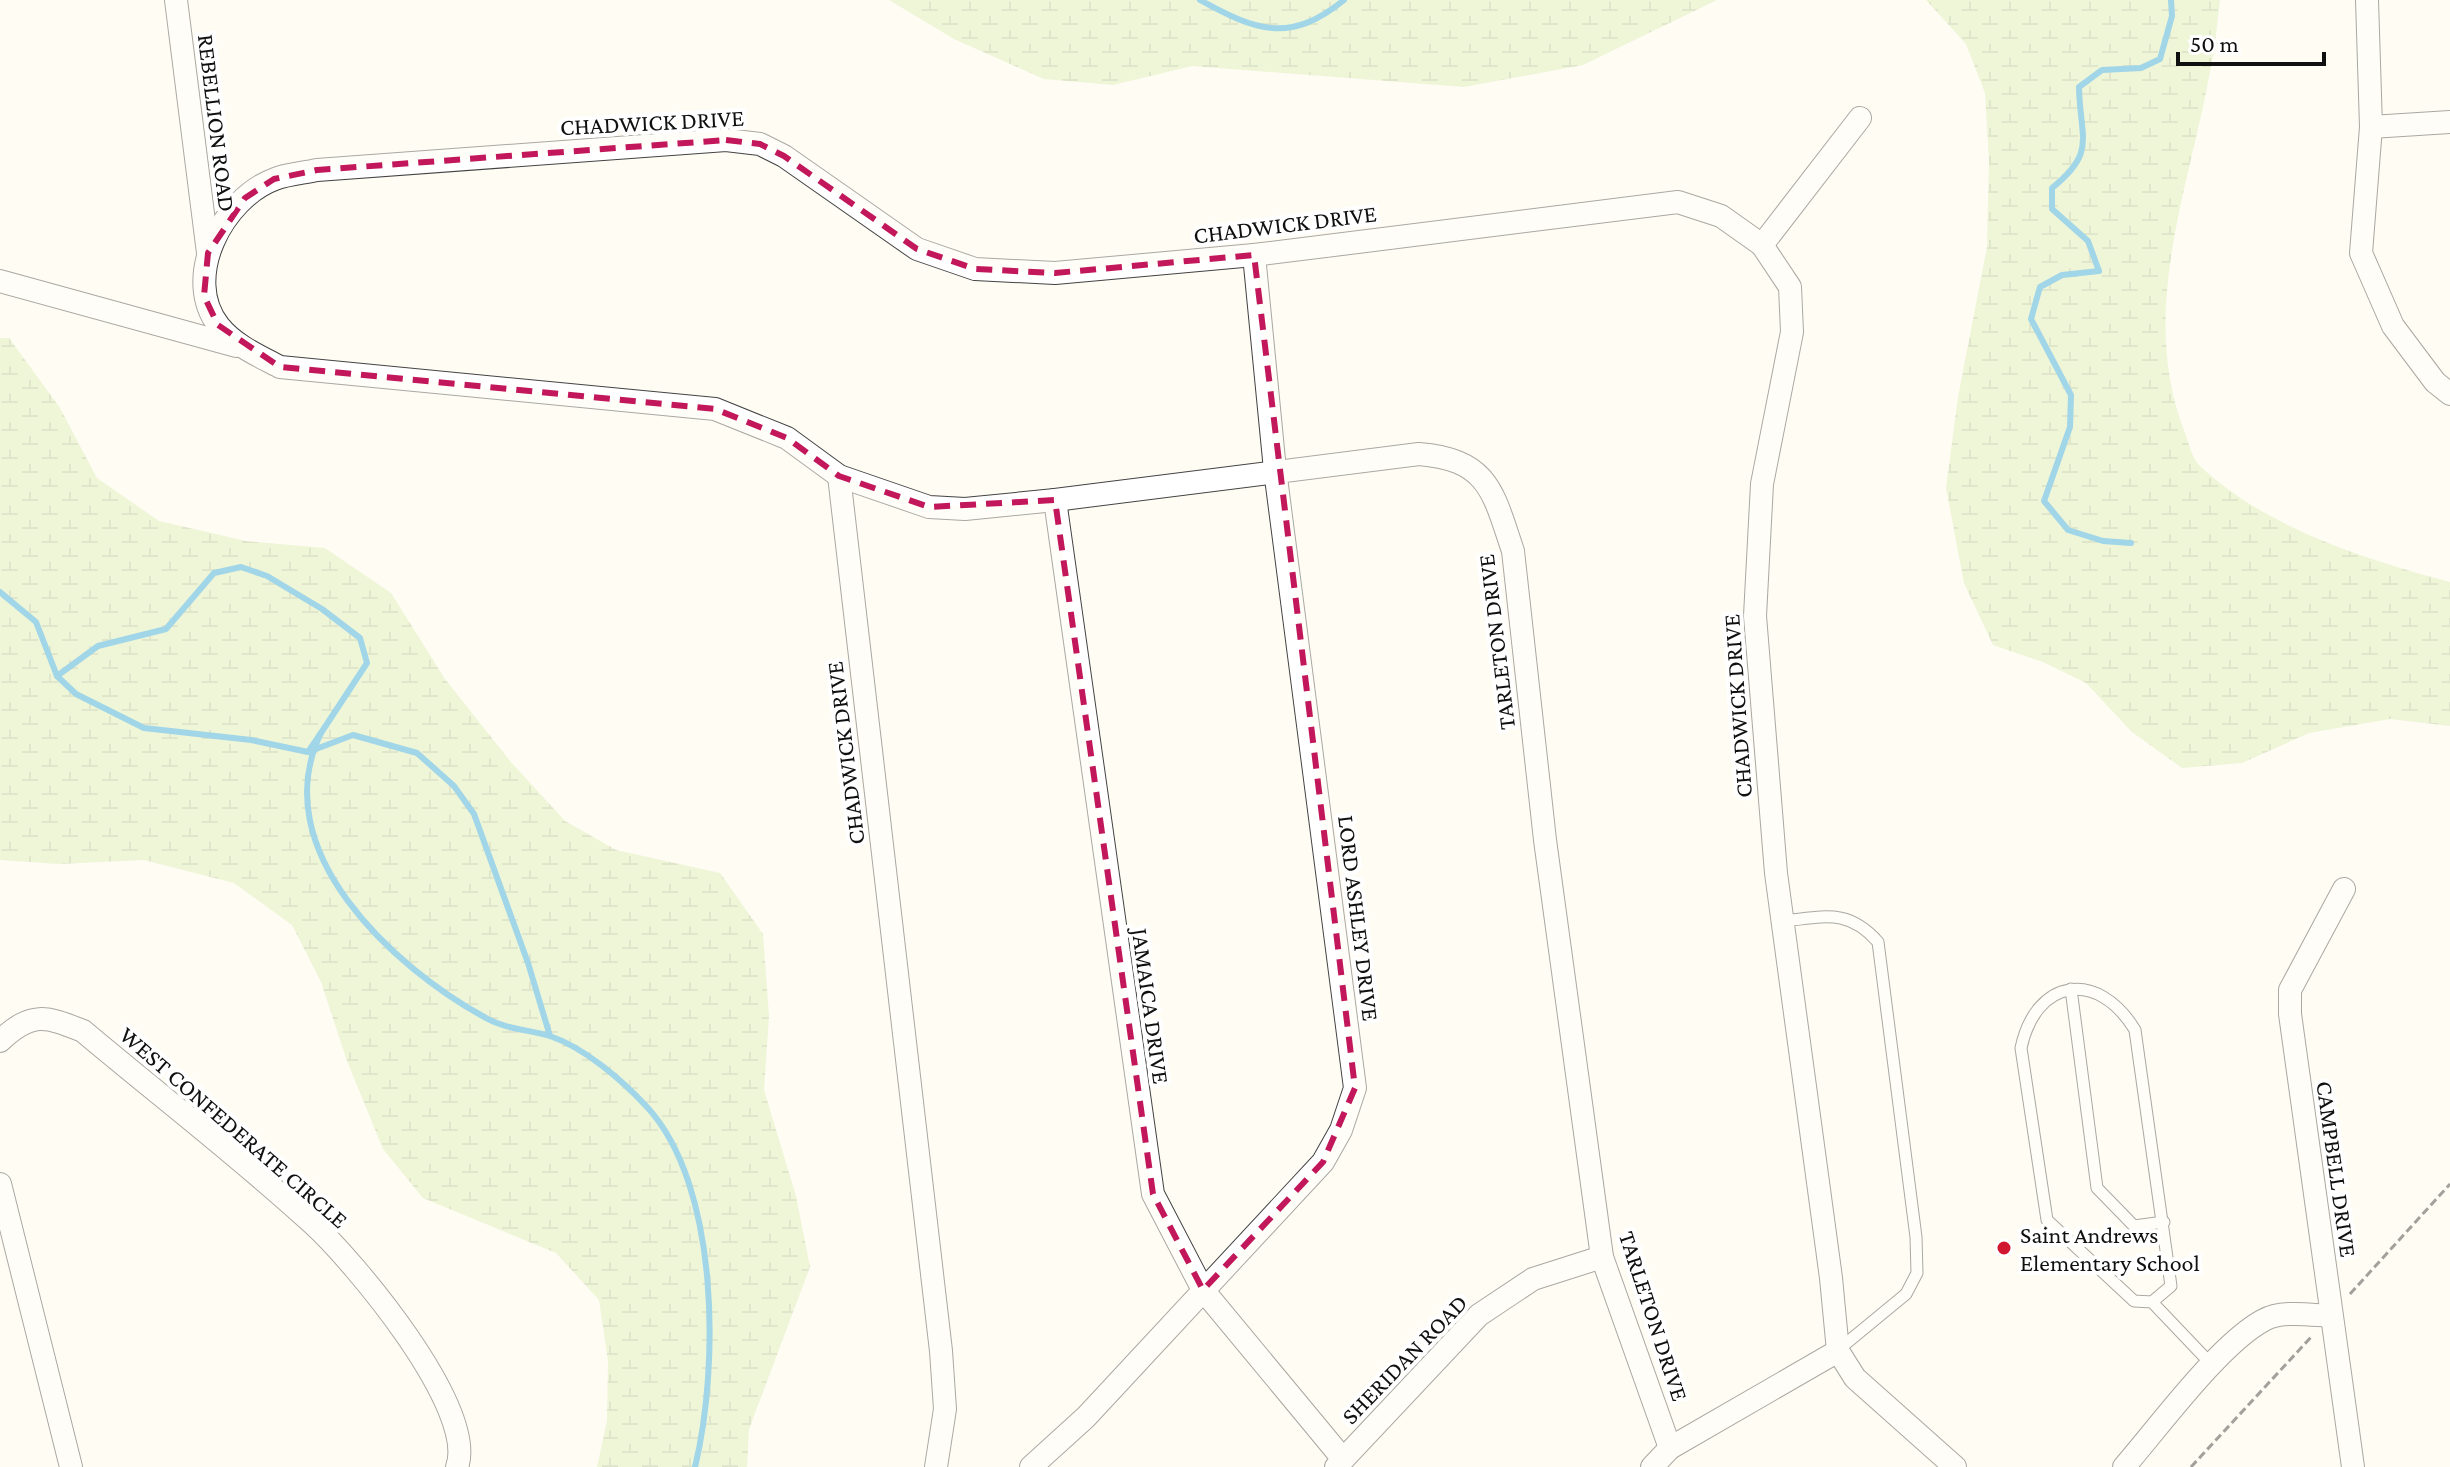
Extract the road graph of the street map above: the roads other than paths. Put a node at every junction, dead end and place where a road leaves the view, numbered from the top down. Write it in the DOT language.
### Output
graph roads {
  1 [pos="176,0"];
  2 [pos="2367,0"];
  3 [pos="1860,118"];
  4 [pos="2450,122"];
  5 [pos="2371,127"];
  6 [pos="1762,245"];
  7 [pos="208,253"];
  8 [pos="1254,255"];
  9 [pos="0,281"];
  10 [pos="245,348"];
  11 [pos="2450,394"];
  12 [pos="1275,470"];
  13 [pos="839,476"];
  14 [pos="1055,500"];
  15 [pos="2344,889"];
  16 [pos="1783,921"];
  17 [pos="2071,989"];
  18 [pos="0,1041"];
  19 [pos="0,1184"];
  20 [pos="2164,1222"];
  21 [pos="1602,1257"];
  22 [pos="1203,1290"];
  23 [pos="2152,1302"];
  24 [pos="2331,1316"];
  25 [pos="1838,1351"];
  26 [pos="2212,1365"];
  27 [pos="1670,1448"];
  28 [pos="1340,1463"];
  29 [pos="71,1467"];
  30 [pos="457,1467"];
  31 [pos="936,1467"];
  32 [pos="1031,1467"];
  33 [pos="1652,1467"];
  34 [pos="1955,1467"];
  35 [pos="2124,1467"];
  36 [pos="2353,1467"];
  1 -- 7 [label="street, REBELLION ROAD"];
  2 -- 5 [label="street"];
  3 -- 6 [label="street"];
  4 -- 5 [label="street"];
  5 -- 11 [label="street"];
  6 -- 8 [label="street, CHADWICK DRIVE"];
  6 -- 16 [label="street, CHADWICK DRIVE"];
  7 -- 8 [label="street, CHADWICK DRIVE"];
  7 -- 10 [label="street, CHADWICK DRIVE"];
  8 -- 12 [label="street, LORD ASHLEY DRIVE"];
  9 -- 10 [label="street"];
  10 -- 13 [label="street, CHADWICK DRIVE"];
  12 -- 14 [label="street, TARLETON DRIVE"];
  12 -- 21 [label="street, TARLETON DRIVE"];
  12 -- 22 [label="street, LORD ASHLEY DRIVE"];
  13 -- 14 [label="street, TARLETON DRIVE"];
  13 -- 31 [label="street, CHADWICK DRIVE"];
  14 -- 22 [label="street, JAMAICA DRIVE"];
  15 -- 24 [label="street, CAMPBELL DRIVE"];
  16 -- 25 [label="street, CHADWICK DRIVE"];
  16 -- 25 [label="lane"];
  17 -- 20 [label="lane"];
  17 -- 20 [label="lane"];
  17 -- 23 [label="lane"];
  18 -- 30 [label="street, WEST CONFEDERATE CIRCLE"];
  19 -- 29 [label="street"];
  20 -- 23 [label="lane"];
  21 -- 27 [label="street, TARLETON DRIVE"];
  21 -- 28 [label="street, SHERIDAN ROAD"];
  22 -- 28 [label="street, JAMAICA DRIVE"];
  22 -- 32 [label="street, LORD ASHLEY DRIVE"];
  23 -- 26 [label="lane"];
  24 -- 26 [label="street"];
  24 -- 36 [label="street, CAMPBELL DRIVE"];
  25 -- 27 [label="street"];
  25 -- 34 [label="street, CHADWICK DRIVE"];
  26 -- 35 [label="street"];
  27 -- 33 [label="street"];
}
